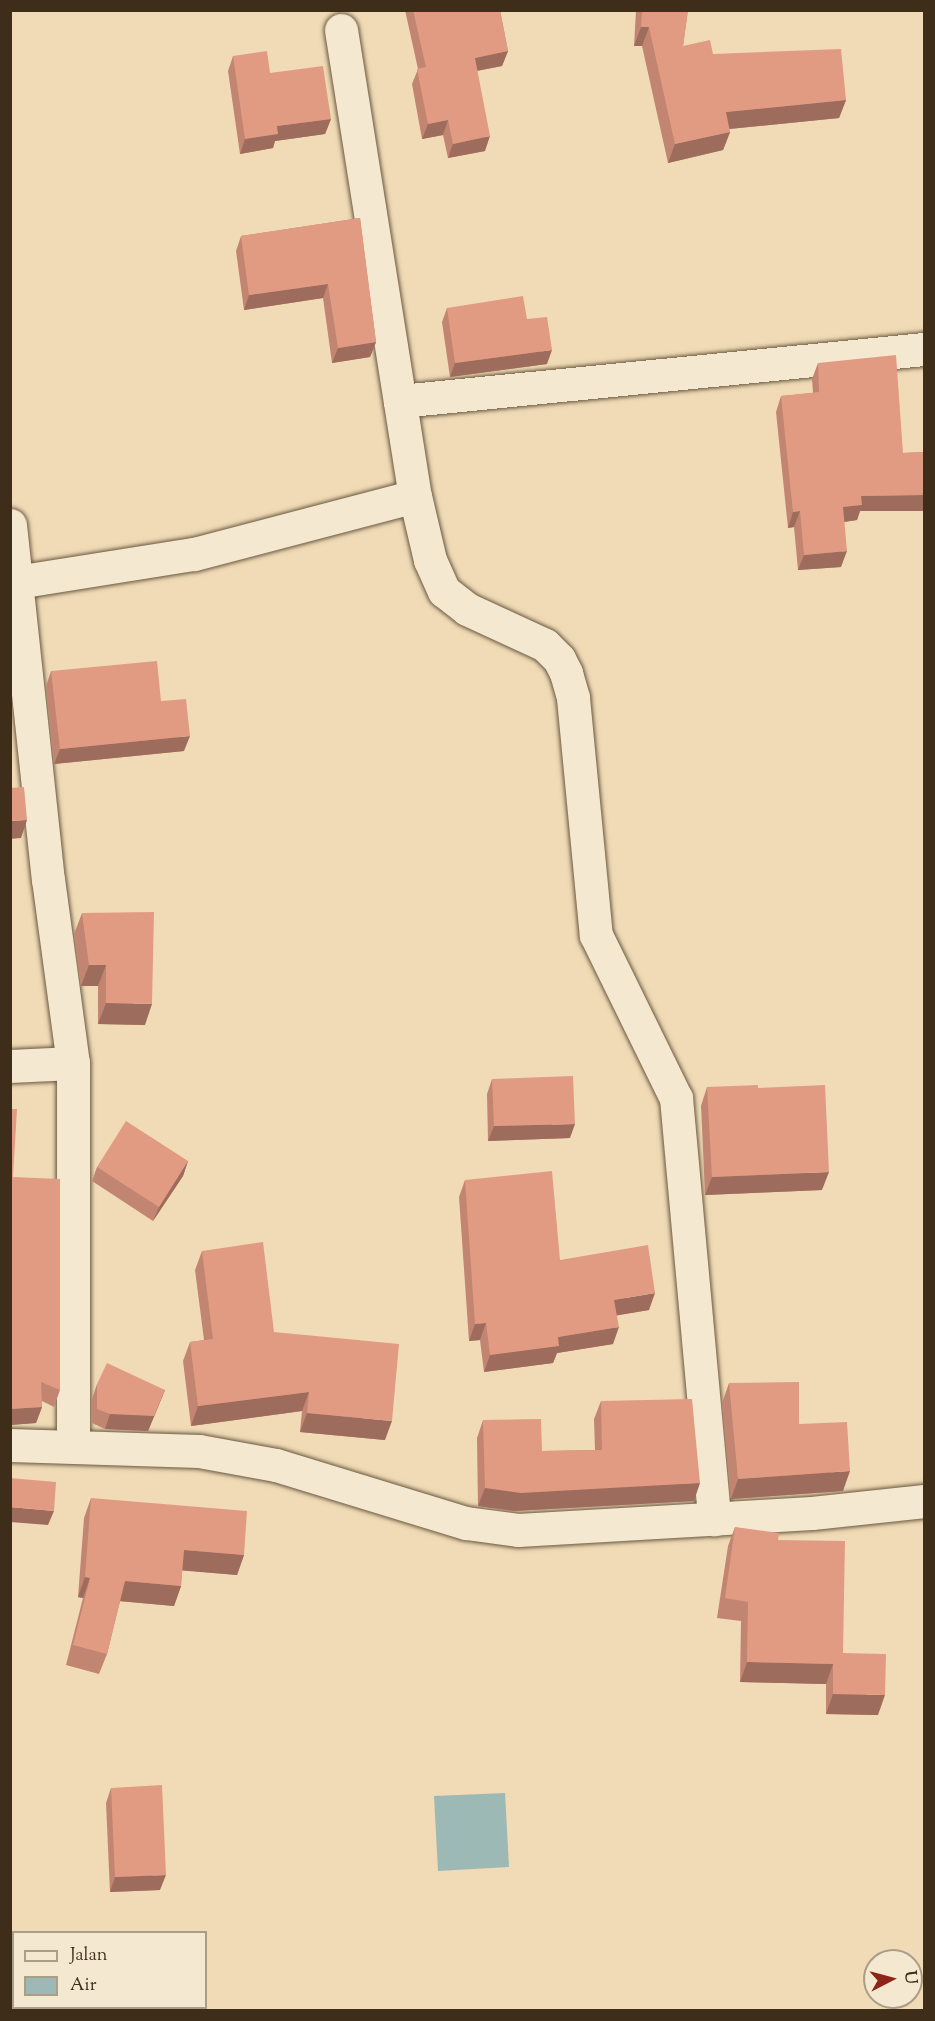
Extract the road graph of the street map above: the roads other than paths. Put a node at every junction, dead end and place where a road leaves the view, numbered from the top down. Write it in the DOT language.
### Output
graph roads {
  1 [pos="341,30"];
  2 [pos="924,349"];
  3 [pos="400,401"];
  4 [pos="415,496"];
  5 [pos="10,525"];
  6 [pos="14,583"];
  7 [pos="73,1063"];
  8 [pos="10,1066"];
  9 [pos="10,1445"];
  10 [pos="73,1445"];
  11 [pos="924,1501"];
  12 [pos="714,1519"];
  1 -- 3 [label="street"];
  2 -- 3 [label="street"];
  3 -- 4 [label="street"];
  4 -- 6 [label="street"];
  4 -- 12 [label="street"];
  5 -- 6 [label="street"];
  6 -- 7 [label="street"];
  7 -- 8 [label="street"];
  7 -- 10 [label="street"];
  9 -- 10 [label="street"];
  10 -- 12 [label="street"];
  11 -- 12 [label="street"];
}
